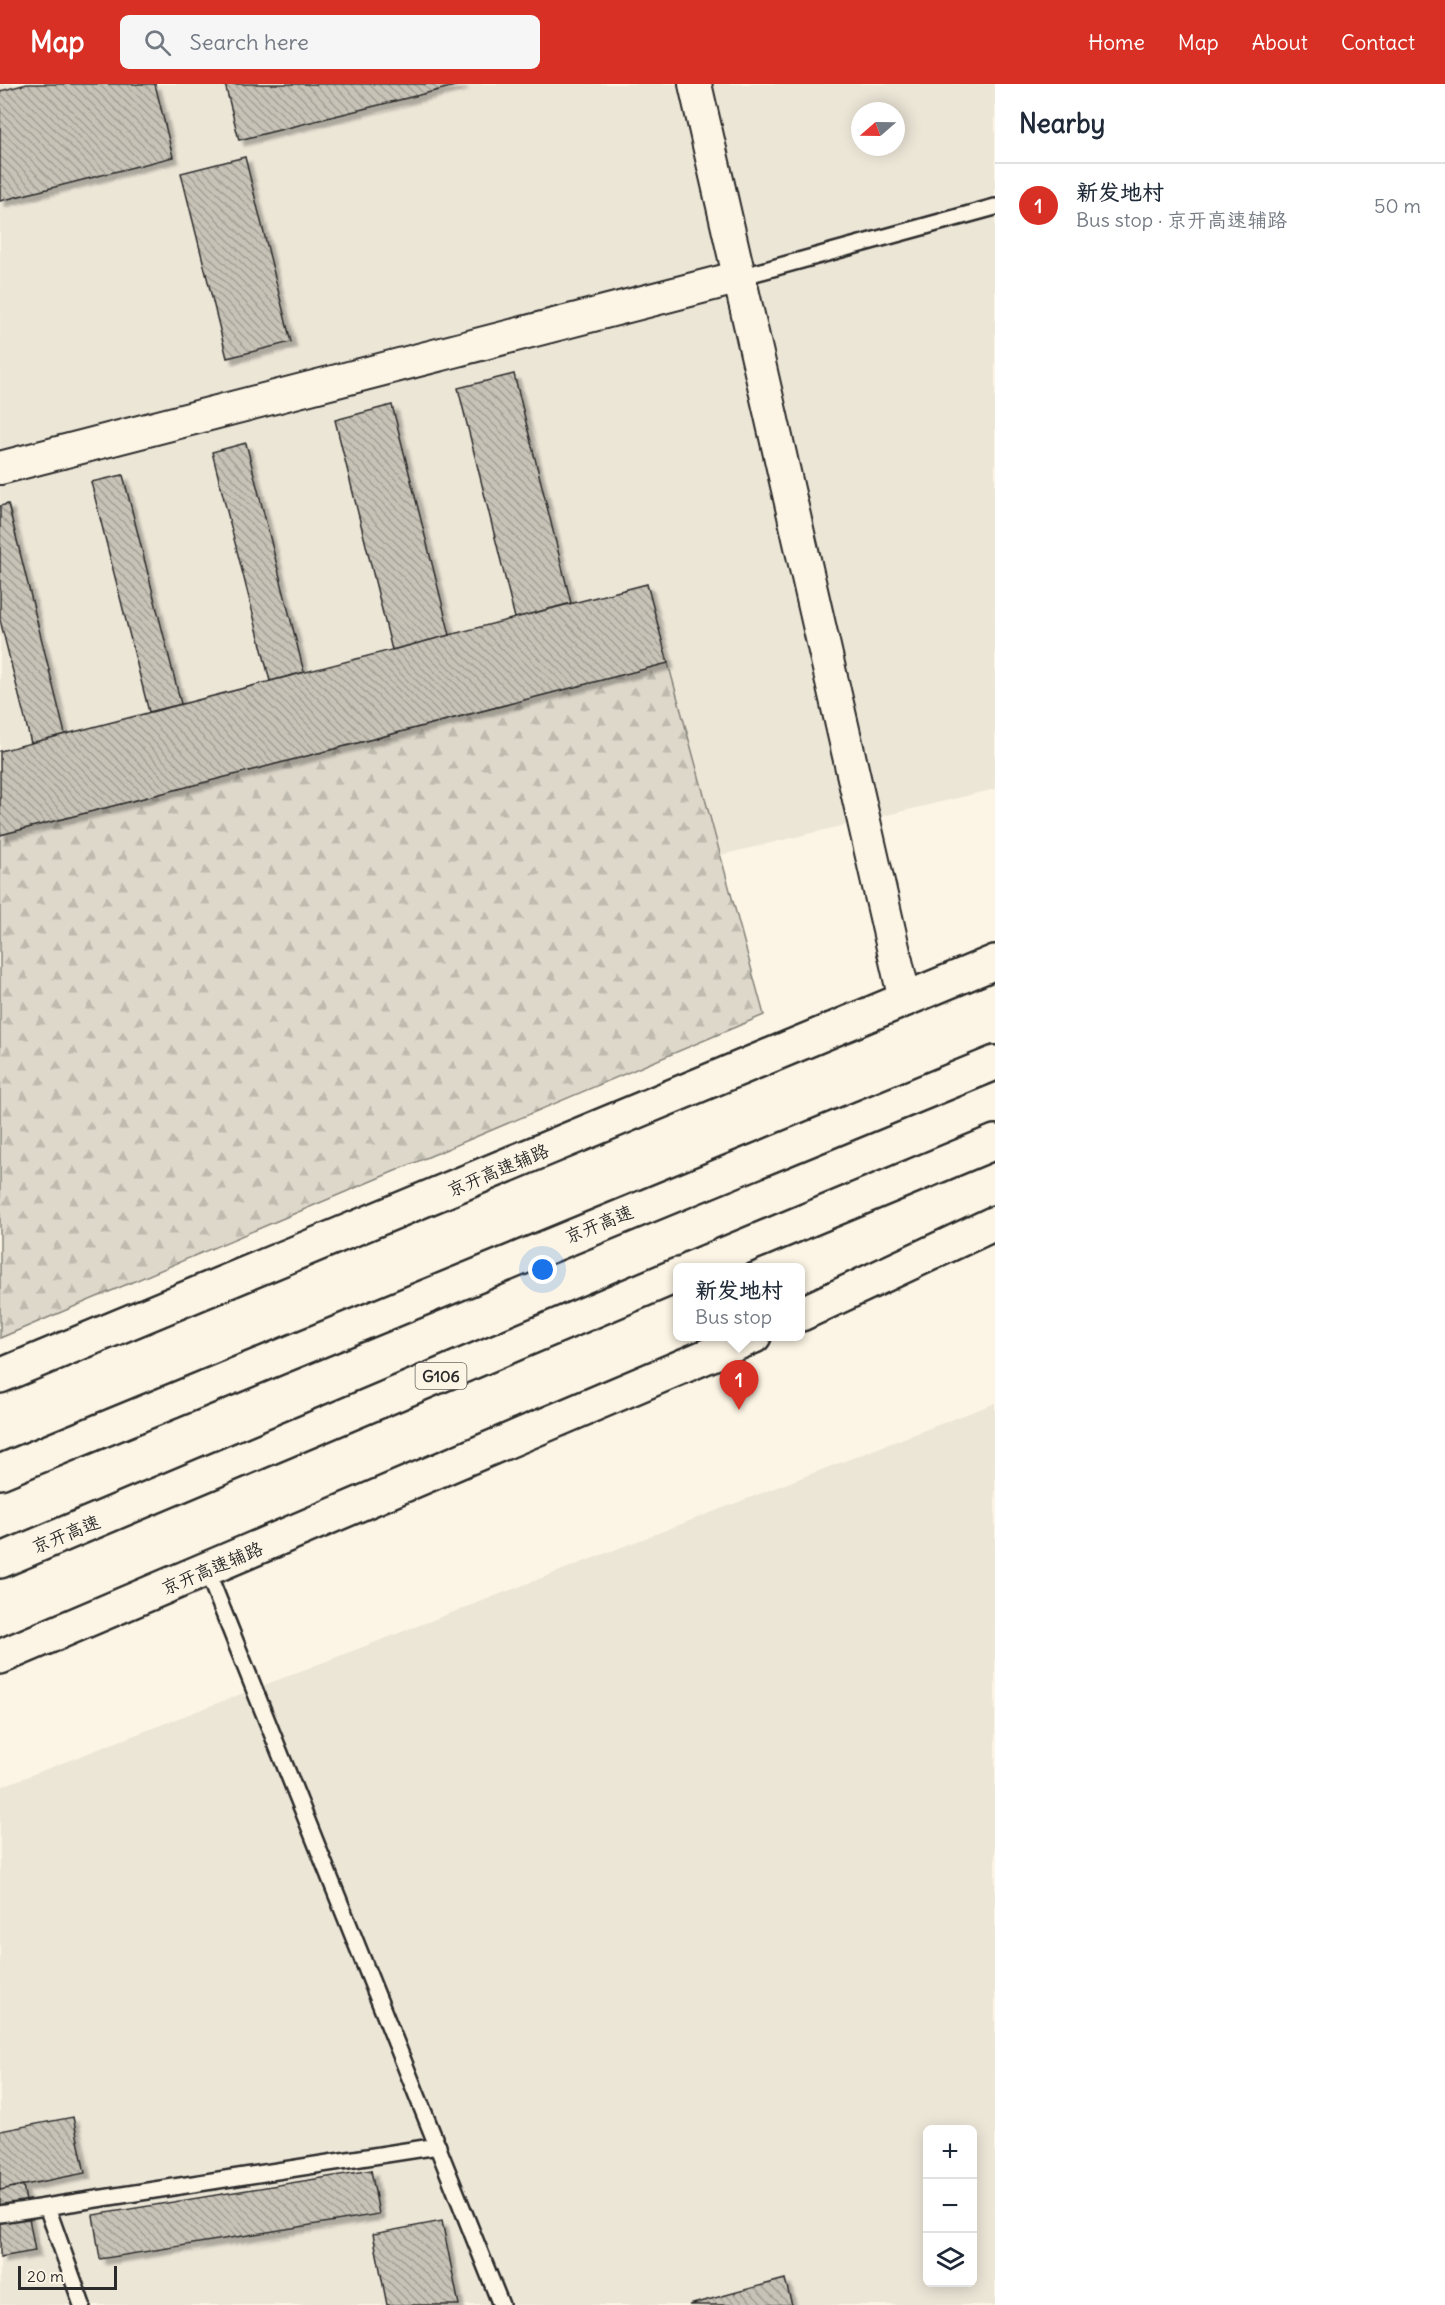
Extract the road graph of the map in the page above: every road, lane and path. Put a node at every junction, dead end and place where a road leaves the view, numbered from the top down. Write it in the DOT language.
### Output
graph roads {
  1 [pos="695,84"];
  2 [pos="995,207"];
  3 [pos="740,278"];
  4 [pos="0,468"];
  5 [pos="995,962"];
  6 [pos="905,1000"];
  7 [pos="995,1050"];
  8 [pos="995,1063"];
  9 [pos="955,1078"];
  10 [pos="992,1142"];
  11 [pos="995,1223"];
  12 [pos="706,1263"];
  13 [pos="673,1277"];
  14 [pos="673,1277"];
  15 [pos="805,1312"];
  16 [pos="742,1341"];
  17 [pos="0,1376"];
  18 [pos="170,1400"];
  19 [pos="0,1470"];
  20 [pos="0,1559"];
  21 [pos="207,1570"];
  22 [pos="0,1657"];
  23 [pos="438,2146"];
  24 [pos="47,2207"];
  25 [pos="0,2214"];
  26 [pos="82,2305"];
  27 [pos="501,2305"];
  1 -- 3 [label="street"];
  2 -- 3 [label="lane"];
  3 -- 4 [label="street"];
  3 -- 6 [label="street"];
  5 -- 6 [label="main road, 京开高速辅路"];
  6 -- 17 [label="main road, 京开高速辅路"];
  7 -- 9 [label="main road"];
  8 -- 9 [label="main road"];
  9 -- 18 [label="main road"];
  10 -- 12 [label="main road"];
  11 -- 15 [label="main road"];
  13 -- 20 [label="main road, 京开高速 / G106"];
  14 -- 20 [label="main road"];
  16 -- 21 [label="main road, 京开高速辅路"];
  18 -- 19 [label="main road"];
  18 -- 19 [label="main road"];
  21 -- 22 [label="main road, 京开高速辅路"];
  21 -- 23 [label="lane"];
  23 -- 24 [label="lane"];
  23 -- 27 [label="lane"];
  24 -- 25 [label="lane"];
  24 -- 26 [label="lane"];
}
